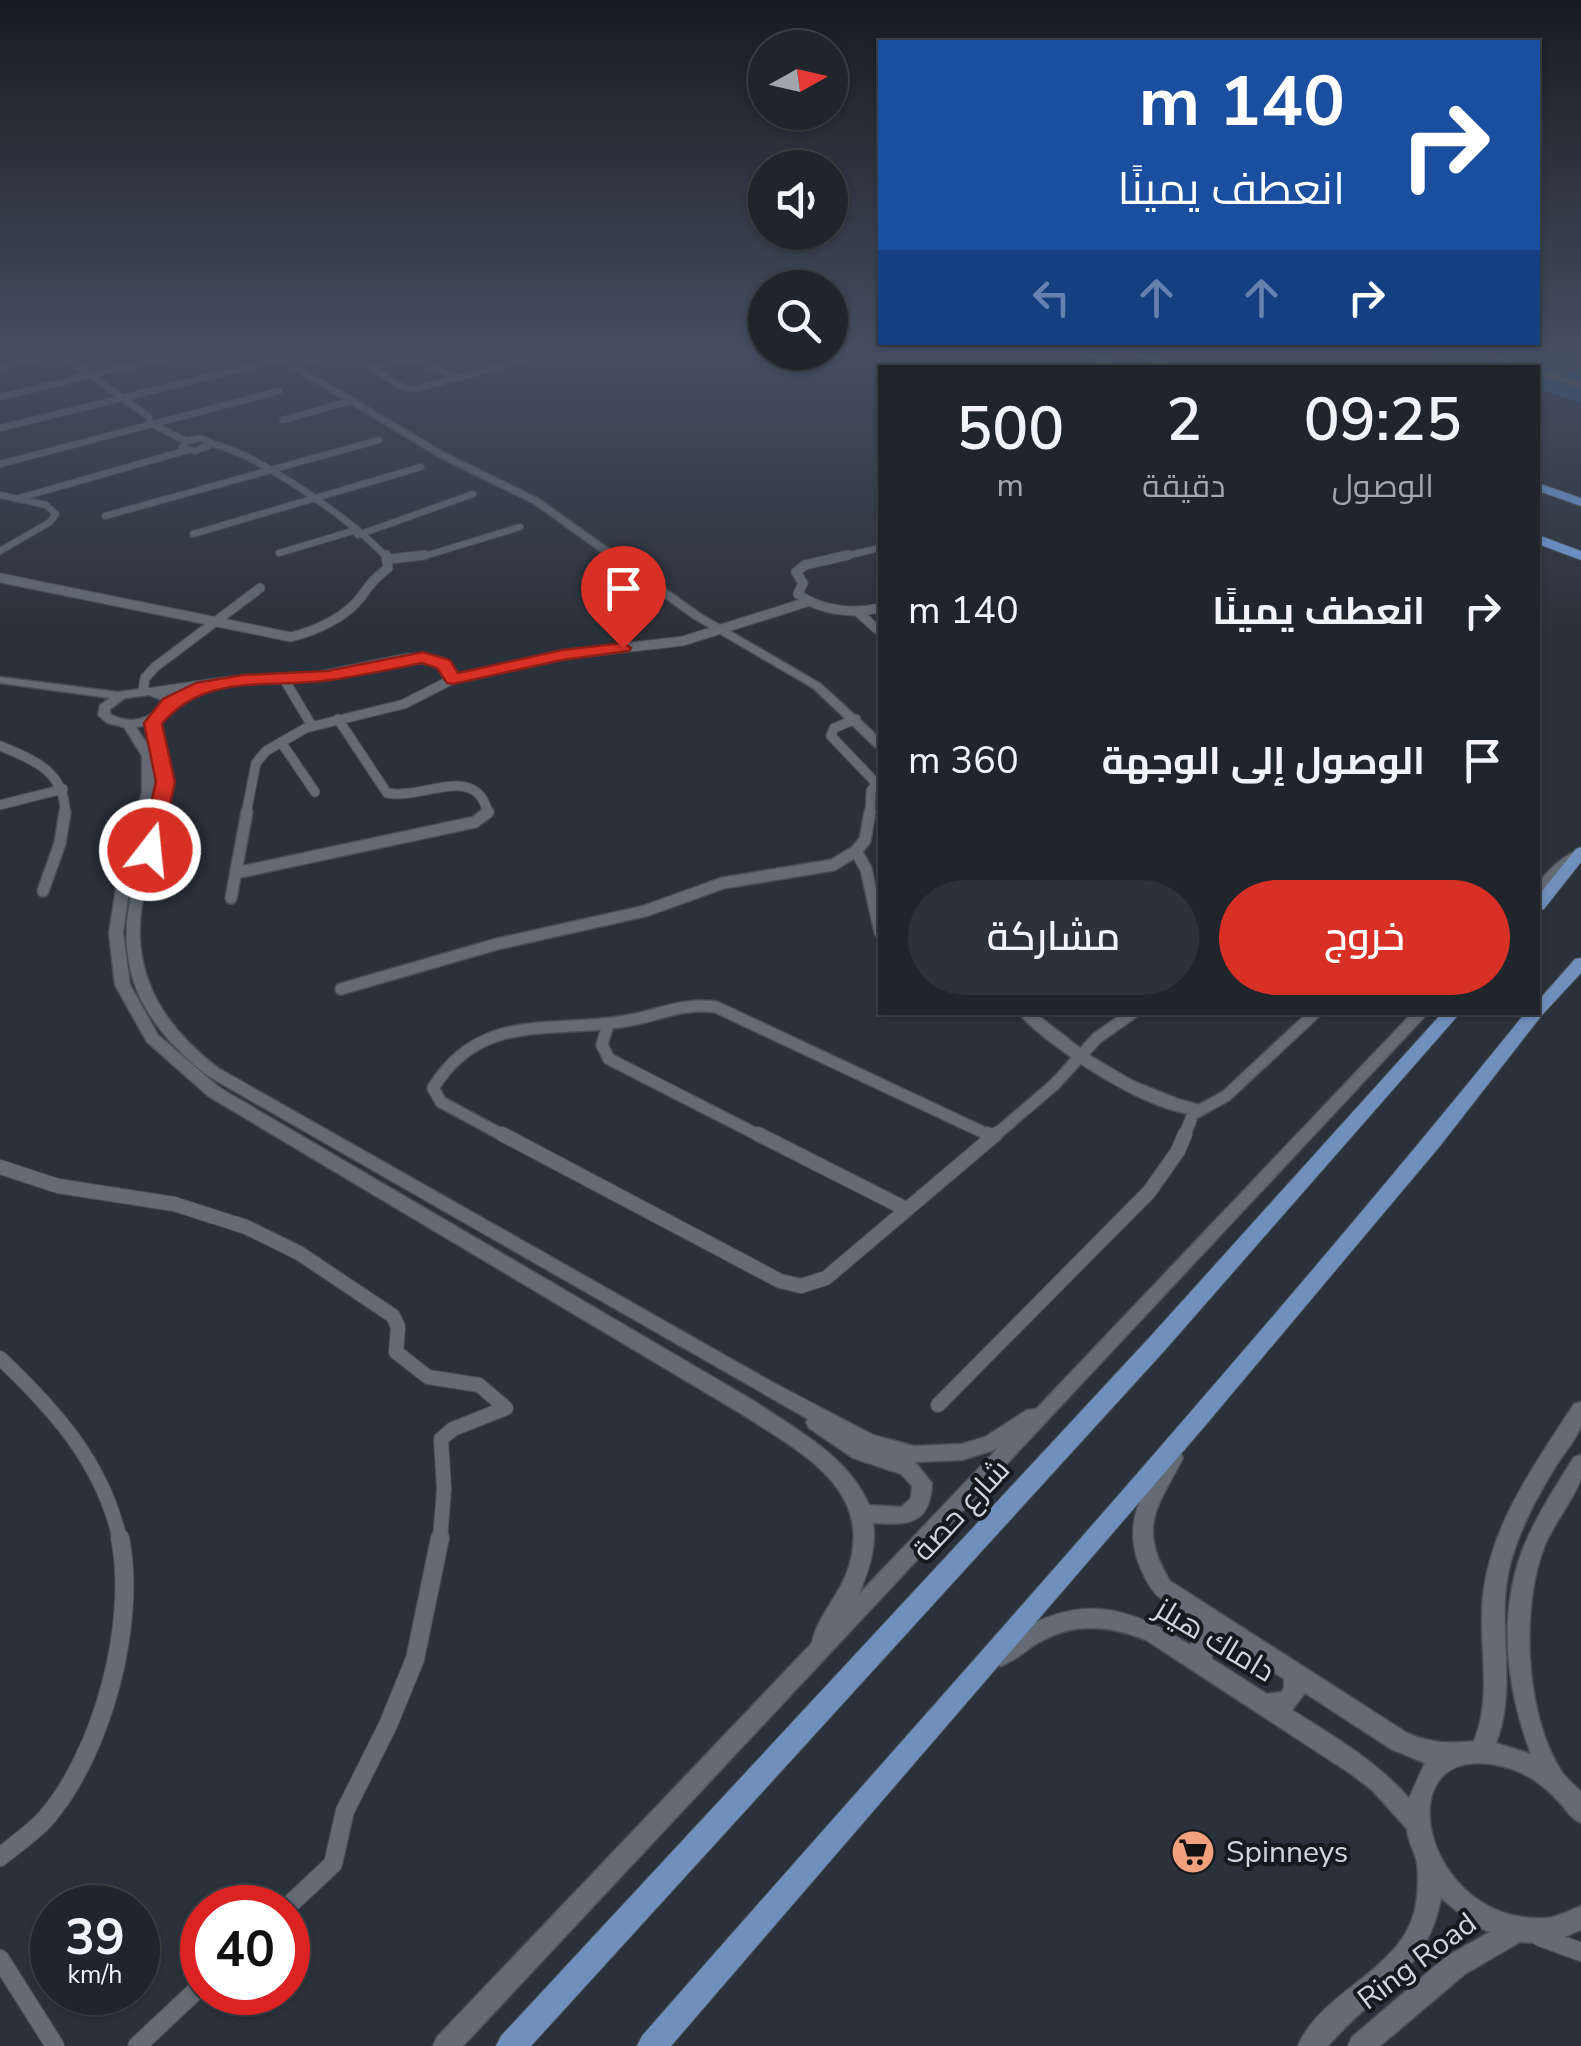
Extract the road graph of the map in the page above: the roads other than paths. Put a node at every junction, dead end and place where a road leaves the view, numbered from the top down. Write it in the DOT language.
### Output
graph roads {
  1 [pos="63,447"];
  2 [pos="182,447"];
  3 [pos="233,447"];
  4 [pos="352,447"];
  5 [pos="429,447"];
  6 [pos="0,464"];
  7 [pos="421,467"];
  8 [pos="269,471"];
  9 [pos="1540,488"];
  10 [pos="473,494"];
  11 [pos="1,496"];
  12 [pos="16,499"];
  13 [pos="312,501"];
  14 [pos="1581,502"];
  15 [pos="105,516"];
  16 [pos="520,526"];
  17 [pos="355,533"];
  18 [pos="194,534"];
  19 [pos="1540,540"];
  20 [pos="878,548"];
  21 [pos="0,551"];
  22 [pos="279,553"];
  23 [pos="1581,557"];
  24 [pos="390,559"];
  25 [pos="0,578"];
  26 [pos="260,588"];
  27 [pos="807,602"];
  28 [pos="878,608"];
  29 [pos="859,613"];
  30 [pos="214,623"];
  31 [pos="721,630"];
  32 [pos="878,630"];
  33 [pos="284,679"];
  34 [pos="453,679"];
  35 [pos="0,680"];
  36 [pos="206,684"];
  37 [pos="0,688"];
  38 [pos="148,691"];
  39 [pos="119,696"];
  40 [pos="170,703"];
  41 [pos="103,712"];
  42 [pos="154,718"];
  43 [pos="856,719"];
  44 [pos="338,720"];
  45 [pos="128,724"];
  46 [pos="312,726"];
  47 [pos="281,742"];
  48 [pos="878,744"];
  49 [pos="0,746"];
  50 [pos="878,781"];
  51 [pos="63,788"];
  52 [pos="315,792"];
  53 [pos="0,805"];
  54 [pos="856,851"];
  55 [pos="1580,852"];
  56 [pos="236,873"];
  57 [pos="1540,889"];
  58 [pos="43,891"];
  59 [pos="231,898"];
  60 [pos="1540,903"];
  61 [pos="878,928"];
  62 [pos="1581,964"];
  63 [pos="341,989"];
  64 [pos="1540,1009"];
  65 [pos="1028,1015"];
  66 [pos="1130,1015"];
  67 [pos="1313,1015"];
  68 [pos="1419,1015"];
  69 [pos="1450,1015"];
  70 [pos="1535,1015"];
  71 [pos="608,1024"];
  72 [pos="1080,1054"];
  73 [pos="1198,1110"];
  74 [pos="991,1136"];
  75 [pos="0,1167"];
  76 [pos="906,1209"];
  77 [pos="0,1358"];
  78 [pos="765,1387"];
  79 [pos="1055,1403"];
  80 [pos="938,1405"];
  81 [pos="747,1406"];
  82 [pos="803,1408"];
  83 [pos="1581,1410"];
  84 [pos="1196,1420"];
  85 [pos="1581,1464"];
  86 [pos="861,1513"];
  87 [pos="1224,1630"];
  88 [pos="1203,1664"];
  89 [pos="800,1674"];
  90 [pos="1295,1676"];
  91 [pos="964,1684"];
  92 [pos="1264,1705"];
  93 [pos="1481,1751"];
  94 [pos="1456,1755"];
  95 [pos="1553,1779"];
  96 [pos="1581,1810"];
  97 [pos="1416,1822"];
  98 [pos="0,1857"];
  99 [pos="1428,1864"];
  100 [pos="310,1886"];
  101 [pos="1581,1918"];
  102 [pos="1523,1932"];
  103 [pos="1581,1952"];
  104 [pos="0,1959"];
  105 [pos="180,2006"];
  106 [pos="54,2046"];
  107 [pos="137,2046"];
  108 [pos="446,2046"];
  109 [pos="511,2046"];
  110 [pos="652,2046"];
  111 [pos="1311,2046"];
  112 [pos="1361,2046"];
  1 -- 6 [label="street"];
  2 -- 12 [label="street"];
  3 -- 8 [label="street"];
  4 -- 8 [label="street"];
  5 -- 31 [label="street"];
  7 -- 13 [label="street"];
  8 -- 13 [label="street"];
  8 -- 15 [label="street"];
  9 -- 14 [label="highway"];
  10 -- 17 [label="street"];
  11 -- 12 [label="street"];
  12 -- 21 [label="street"];
  13 -- 17 [label="street"];
  13 -- 18 [label="street"];
  16 -- 24 [label="street"];
  17 -- 22 [label="street"];
  17 -- 24 [label="street"];
  19 -- 23 [label="highway"];
  20 -- 27 [label="street"];
  24 -- 30 [label="street"];
  25 -- 30 [label="street"];
  26 -- 30 [label="street"];
  27 -- 29 [label="street"];
  27 -- 31 [label="street"];
  28 -- 29 [label="street"];
  29 -- 32 [label="street"];
  30 -- 38 [label="street"];
  31 -- 34 [label="street"];
  31 -- 43 [label="street"];
  33 -- 34 [label="street"];
  33 -- 36 [label="street"];
  33 -- 46 [label="street"];
  34 -- 44 [label="street"];
  35 -- 39 [label="street"];
  36 -- 38 [label="street"];
  36 -- 40 [label="street"];
  37 -- 41 [label="street"];
  38 -- 39 [label="street"];
  38 -- 40 [label="street"];
  39 -- 41 [label="street"];
  40 -- 42 [label="street"];
  41 -- 45 [label="street"];
  42 -- 45 [label="street"];
  42 -- 78 [label="street"];
  43 -- 48 [label="street"];
  43 -- 50 [label="street"];
  44 -- 46 [label="street"];
  44 -- 56 [label="street"];
  45 -- 81 [label="street"];
  46 -- 47 [label="street"];
  47 -- 52 [label="street"];
  47 -- 56 [label="street"];
  49 -- 51 [label="street"];
  50 -- 54 [label="street"];
  51 -- 53 [label="street"];
  51 -- 58 [label="street"];
  54 -- 61 [label="street"];
  54 -- 63 [label="street"];
  55 -- 57 [label="street"];
  55 -- 60 [label="main road"];
  56 -- 59 [label="street"];
  62 -- 64 [label="main road"];
  65 -- 72 [label="street"];
  66 -- 72 [label="street"];
  67 -- 73 [label="street"];
  68 -- 79 [label="street"];
  69 -- 109 [label="main road, شارع حصة"];
  70 -- 84 [label="main road"];
  71 -- 74 [label="street"];
  71 -- 76 [label="street"];
  71 -- 76 [label="street"];
  72 -- 73 [label="street"];
  72 -- 74 [label="street"];
  73 -- 80 [label="street"];
  74 -- 76 [label="street"];
  75 -- 100 [label="street"];
  77 -- 98 [label="street"];
  78 -- 81 [label="street"];
  78 -- 82 [label="street"];
  79 -- 82 [label="street"];
  79 -- 89 [label="street"];
  81 -- 86 [label="street"];
  82 -- 86 [label="street"];
  83 -- 93 [label="street"];
  84 -- 87 [label="street, داماك هيلز"];
  84 -- 91 [label="main road"];
  85 -- 95 [label="street"];
  86 -- 89 [label="street"];
  87 -- 88 [label="street"];
  87 -- 90 [label="street, داماك هيلز"];
  88 -- 91 [label="street, داماك هيلز"];
  88 -- 92 [label="street, داماك هيلز"];
  89 -- 108 [label="street"];
  90 -- 92 [label="street"];
  90 -- 94 [label="street, داماك هيلز"];
  91 -- 110 [label="main road"];
  92 -- 97 [label="street, داماك هيلز"];
  93 -- 94 [label="street"];
  93 -- 95 [label="street"];
  94 -- 97 [label="street"];
  95 -- 96 [label="street"];
  97 -- 99 [label="street"];
  99 -- 102 [label="street"];
  99 -- 111 [label="street, Ring Road"];
  101 -- 102 [label="street, Ring Road"];
  102 -- 103 [label="street"];
  102 -- 112 [label="street, Ring Road"];
  104 -- 106 [label="street"];
  105 -- 107 [label="street"];
}
